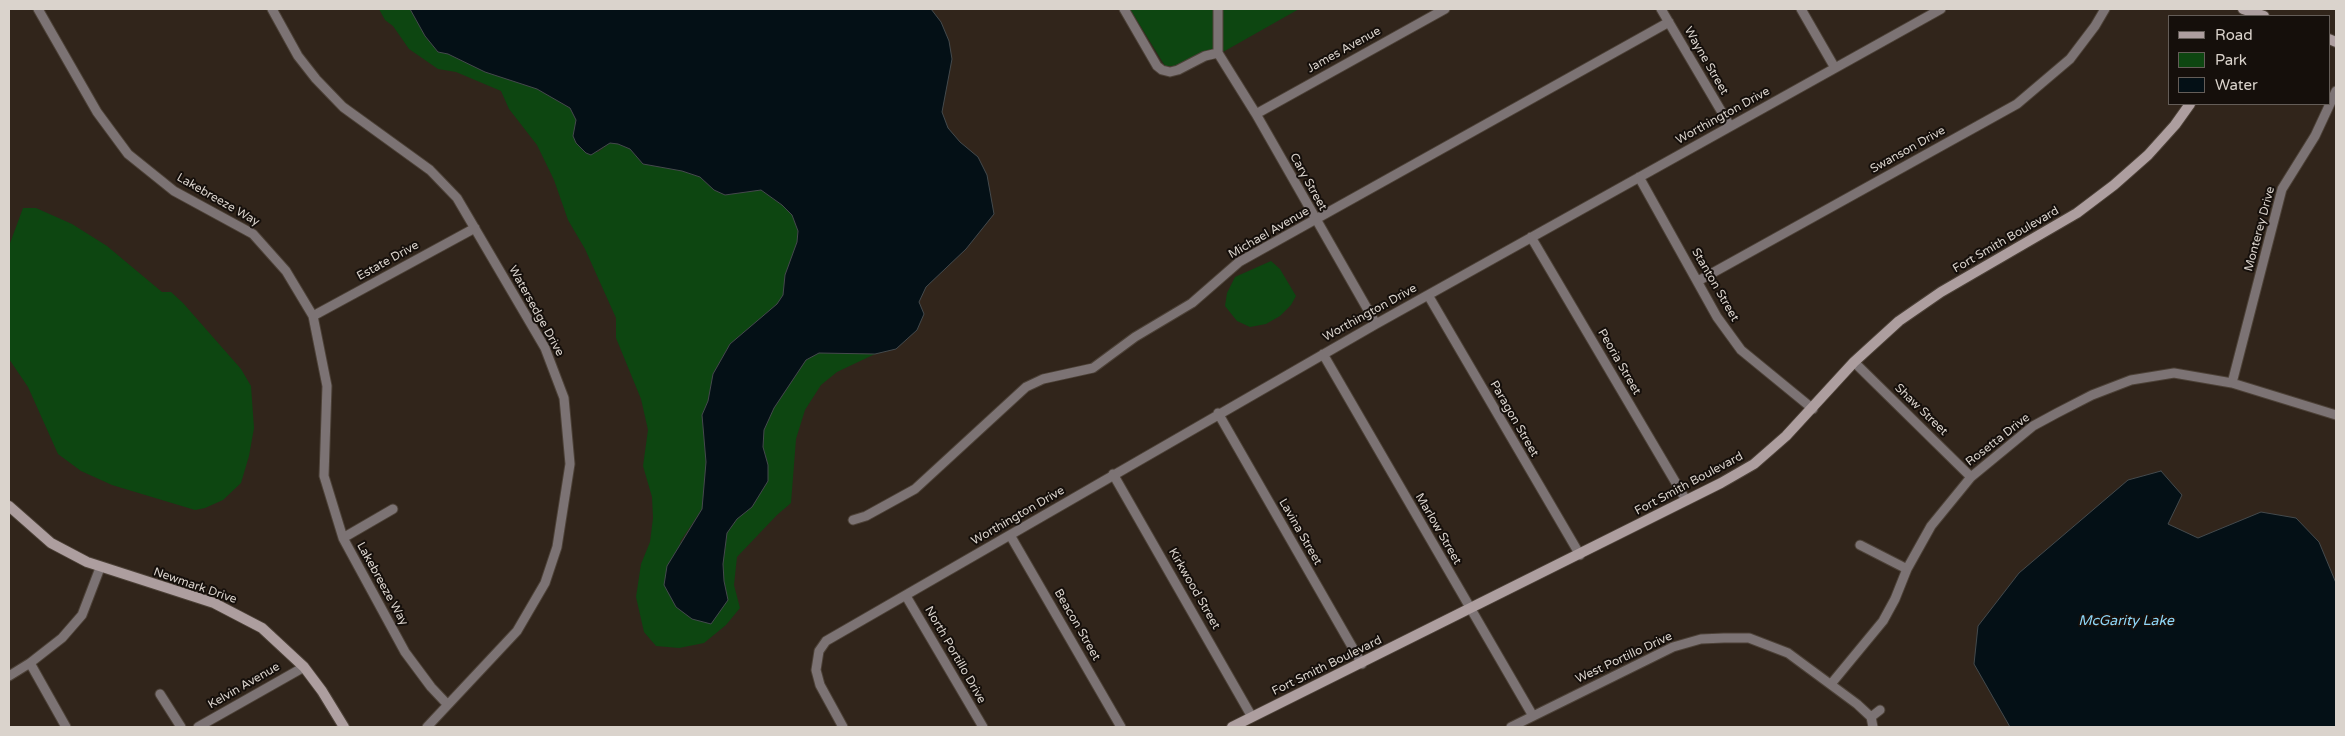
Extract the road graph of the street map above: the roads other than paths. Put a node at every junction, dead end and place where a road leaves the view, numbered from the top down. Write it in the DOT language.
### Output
graph roads {
  1 [pos="38,9"];
  2 [pos="272,9"];
  3 [pos="1124,9"];
  4 [pos="1218,9"];
  5 [pos="1445,9"];
  6 [pos="1661,9"];
  7 [pos="1802,9"];
  8 [pos="1941,9"];
  9 [pos="2104,9"];
  10 [pos="2242,9"];
  11 [pos="2261,15"];
  12 [pos="1669,22"];
  13 [pos="1218,53"];
  14 [pos="1835,68"];
  15 [pos="2336,91"];
  16 [pos="2330,104"];
  17 [pos="2189,105"];
  18 [pos="2330,105"];
  19 [pos="1256,114"];
  20 [pos="1730,126"];
  21 [pos="1639,177"];
  22 [pos="1316,220"];
  23 [pos="475,228"];
  24 [pos="1531,237"];
  25 [pos="1698,281"];
  26 [pos="1428,295"];
  27 [pos="313,316"];
  28 [pos="1376,324"];
  29 [pos="1323,354"];
  30 [pos="1854,362"];
  31 [pos="2232,383"];
  32 [pos="1813,409"];
  33 [pos="1218,413"];
  34 [pos="2336,415"];
  35 [pos="1113,474"];
  36 [pos="1972,477"];
  37 [pos="1686,500"];
  38 [pos="9,509"];
  39 [pos="393,510"];
  40 [pos="852,520"];
  41 [pos="1010,535"];
  42 [pos="342,538"];
  43 [pos="1860,545"];
  44 [pos="1580,555"];
  45 [pos="100,568"];
  46 [pos="1907,569"];
  47 [pos="906,596"];
  48 [pos="1469,609"];
  49 [pos="30,663"];
  50 [pos="1362,664"];
  51 [pos="304,666"];
  52 [pos="9,676"];
  53 [pos="1831,684"];
  54 [pos="160,694"];
  55 [pos="447,704"];
  56 [pos="1880,710"];
  57 [pos="1533,716"];
  58 [pos="1252,717"];
  59 [pos="1871,717"];
  60 [pos="66,727"];
  61 [pos="181,727"];
  62 [pos="198,727"];
  63 [pos="344,727"];
  64 [pos="427,727"];
  65 [pos="843,727"];
  66 [pos="983,727"];
  67 [pos="1121,727"];
  68 [pos="1232,727"];
  69 [pos="1511,727"];
  70 [pos="1873,727"];
  1 -- 27 [label="street, Lakebreeze Way"];
  2 -- 23 [label="street, Watersedge Drive"];
  3 -- 13 [label="street"];
  4 -- 13 [label="street"];
  5 -- 19 [label="street, James Avenue"];
  6 -- 12 [label="street, Wayne Street"];
  7 -- 14 [label="street"];
  8 -- 14 [label="street, Worthington Drive"];
  9 -- 25 [label="street, Swanson Drive"];
  10 -- 11 [label="street"];
  12 -- 20 [label="street, Wayne Street"];
  12 -- 22 [label="street, Michael Avenue"];
  13 -- 19 [label="street, Cary Street"];
  14 -- 20 [label="street, Worthington Drive"];
  15 -- 16 [label="street, Monterey Drive"];
  17 -- 30 [label="street, Fort Smith Boulevard"];
  18 -- 31 [label="street, Monterey Drive"];
  19 -- 22 [label="street, Cary Street"];
  20 -- 21 [label="street, Worthington Drive"];
  21 -- 24 [label="street, Worthington Drive"];
  21 -- 25 [label="street, Stanton Street"];
  22 -- 28 [label="street, Cary Street"];
  22 -- 40 [label="street, Michael Avenue"];
  23 -- 27 [label="street, Estate Drive"];
  23 -- 55 [label="street, Watersedge Drive"];
  24 -- 26 [label="street, Worthington Drive"];
  24 -- 37 [label="street, Peoria Street"];
  25 -- 32 [label="street, Stanton Street"];
  26 -- 28 [label="street, Worthington Drive"];
  26 -- 44 [label="street, Paragon Street"];
  27 -- 42 [label="street, Lakebreeze Way"];
  28 -- 29 [label="street, Worthington Drive"];
  29 -- 33 [label="street, Worthington Drive"];
  29 -- 48 [label="street, Marlow Street"];
  30 -- 32 [label="street, Fort Smith Boulevard"];
  30 -- 36 [label="street, Shaw Street"];
  31 -- 34 [label="street, Rosetta Drive"];
  31 -- 36 [label="street, Rosetta Drive"];
  32 -- 37 [label="street, Fort Smith Boulevard"];
  33 -- 35 [label="street, Worthington Drive"];
  33 -- 50 [label="street, Lavina Street"];
  35 -- 41 [label="street, Worthington Drive"];
  35 -- 58 [label="street, Kirkwood Street"];
  36 -- 46 [label="street, Rosetta Drive"];
  37 -- 44 [label="street, Fort Smith Boulevard"];
  38 -- 45 [label="street, Newmark Drive"];
  39 -- 42 [label="street"];
  41 -- 47 [label="street, Worthington Drive"];
  41 -- 67 [label="street, Beacon Street"];
  42 -- 55 [label="street, Lakebreeze Way"];
  43 -- 46 [label="street"];
  44 -- 48 [label="street, Fort Smith Boulevard"];
  45 -- 49 [label="street"];
  45 -- 51 [label="street, Newmark Drive"];
  46 -- 53 [label="street, Rosetta Drive"];
  47 -- 65 [label="street, Worthington Drive"];
  47 -- 66 [label="street, North Portillo Drive"];
  48 -- 50 [label="street, Fort Smith Boulevard"];
  48 -- 57 [label="street, Marlow Street"];
  49 -- 52 [label="street"];
  49 -- 60 [label="street"];
  50 -- 58 [label="street, Fort Smith Boulevard"];
  51 -- 62 [label="street, Kelvin Avenue"];
  51 -- 63 [label="street, Newmark Drive"];
  53 -- 57 [label="street, West Portillo Drive"];
  53 -- 59 [label="street, West Portillo Drive"];
  54 -- 61 [label="street"];
  55 -- 64 [label="street, Watersedge Drive"];
  56 -- 59 [label="street"];
  57 -- 69 [label="street, West Portillo Drive"];
  58 -- 68 [label="street, Fort Smith Boulevard"];
  59 -- 70 [label="street"];
}
